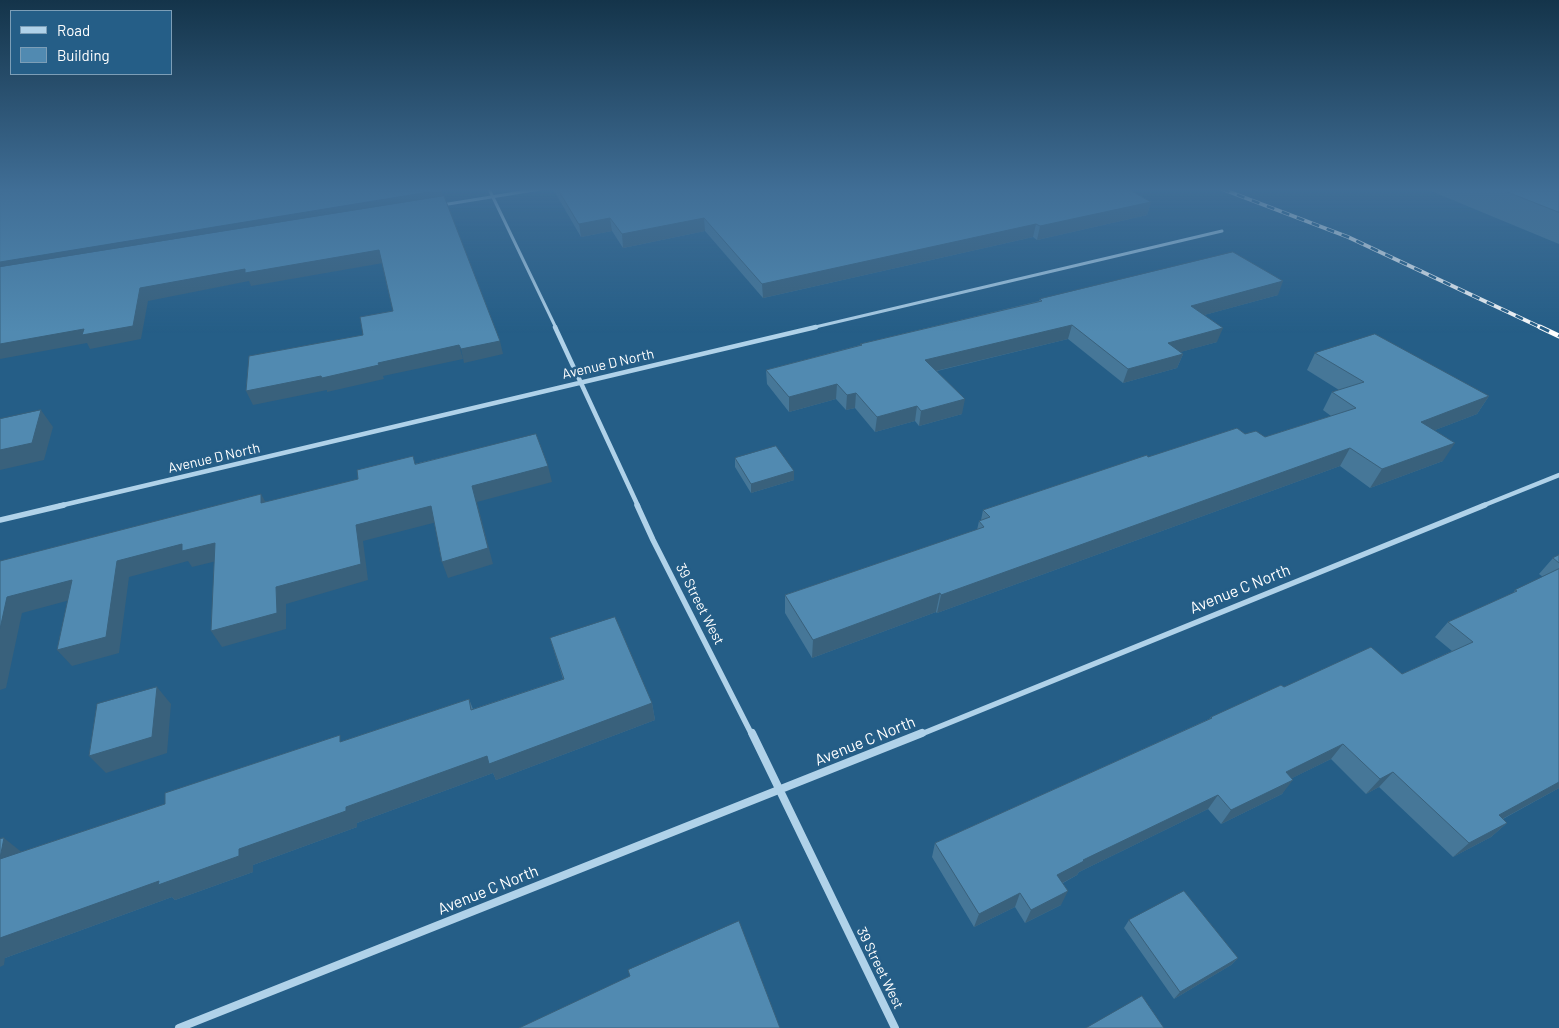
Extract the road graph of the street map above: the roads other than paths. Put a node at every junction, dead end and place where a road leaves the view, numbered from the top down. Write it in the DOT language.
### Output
graph roads {
  1 [pos="512,237"];
  2 [pos="1197,237"];
  3 [pos="582,382"];
  4 [pos="1559,475"];
  5 [pos="0,520"];
  6 [pos="780,789"];
  7 [pos="179,1028"];
  8 [pos="895,1028"];
  1 -- 3 [label="street, 39 Street West"];
  2 -- 3 [label="street, Avenue D North"];
  3 -- 5 [label="street, Avenue D North"];
  3 -- 6 [label="street, 39 Street West"];
  4 -- 6 [label="street, Avenue C North"];
  6 -- 7 [label="street, Avenue C North"];
  6 -- 8 [label="street, 39 Street West"];
}
